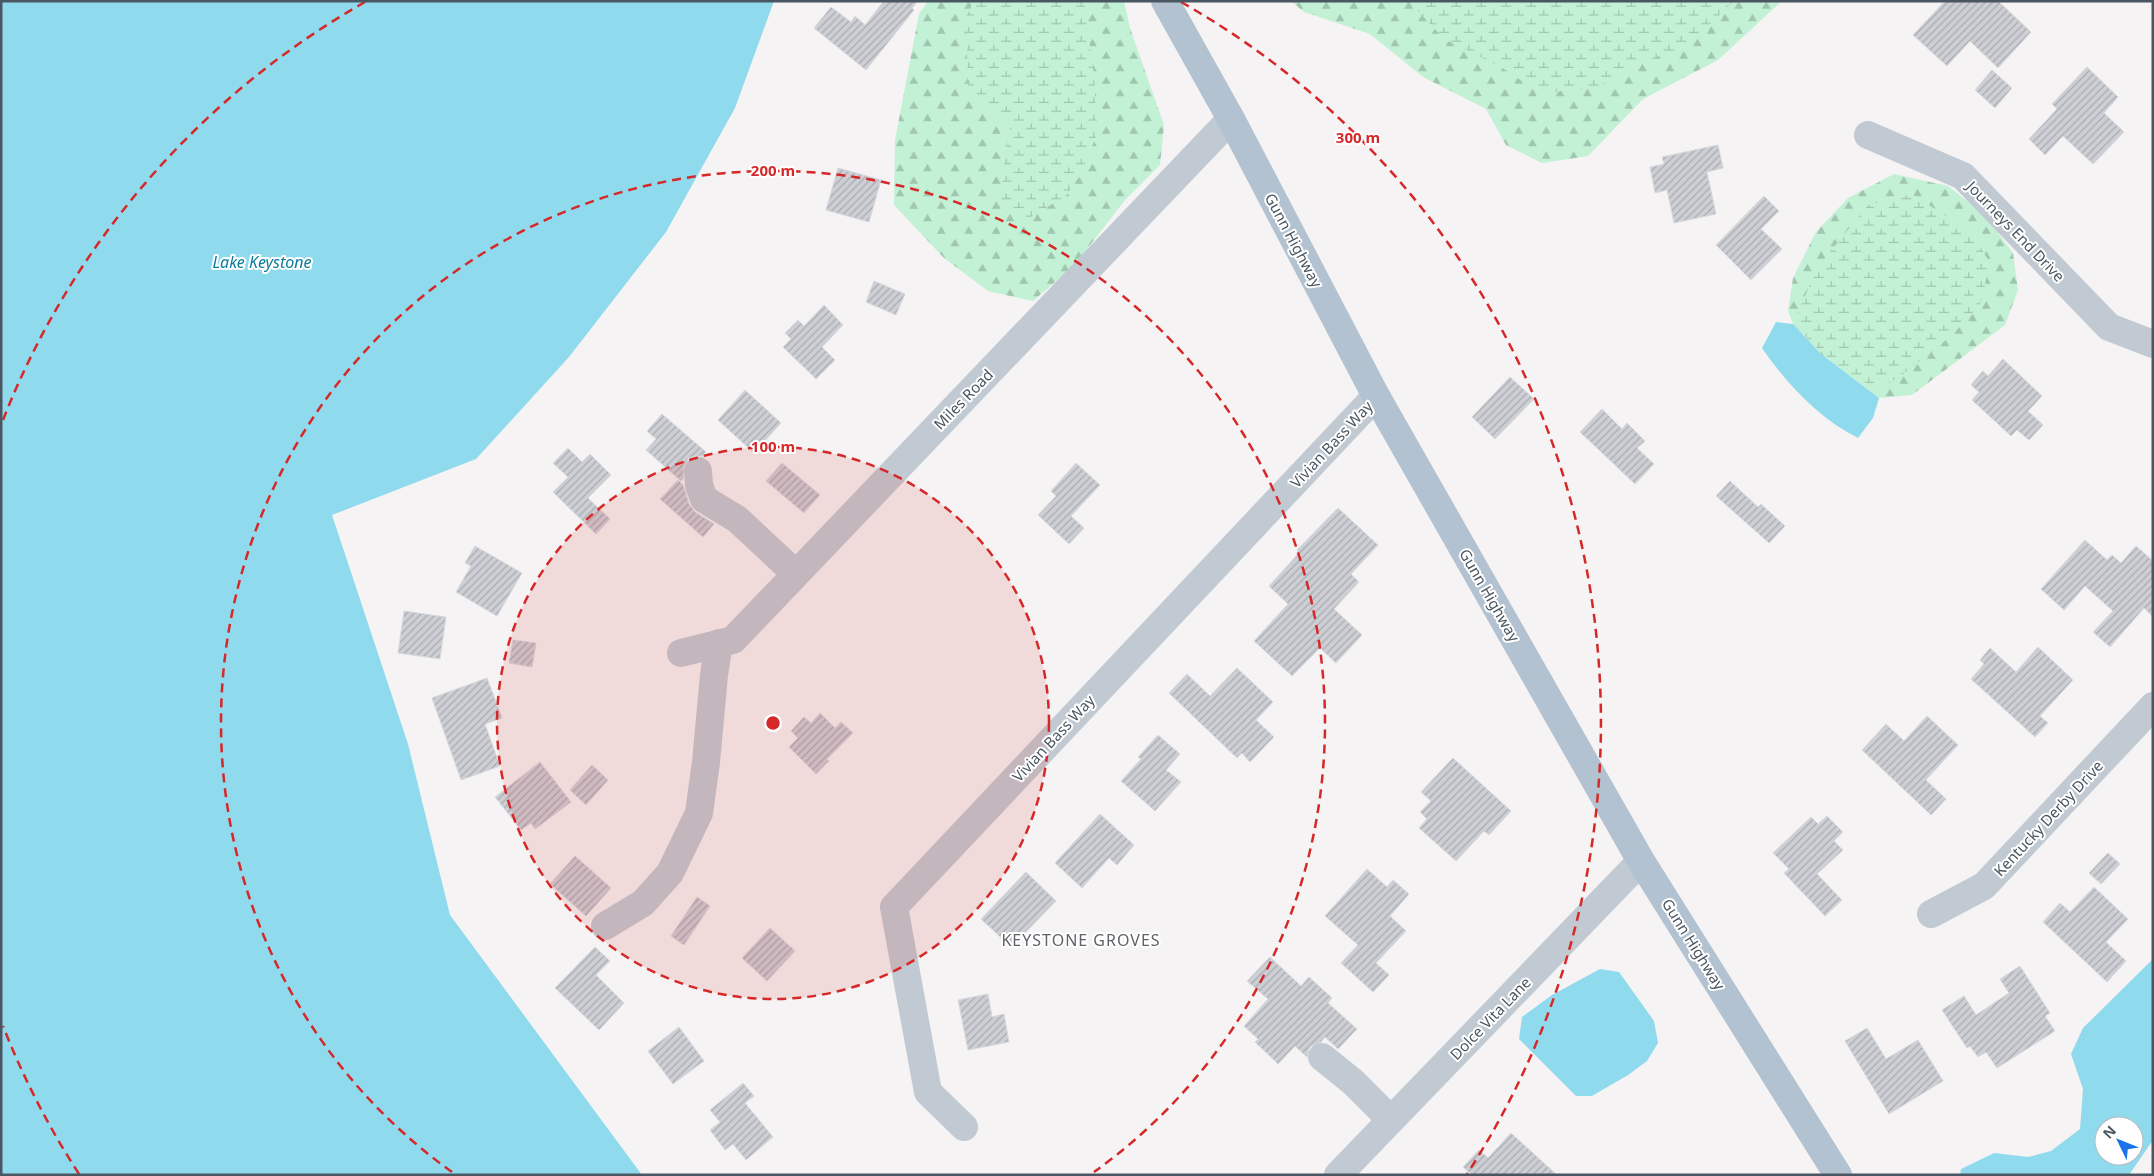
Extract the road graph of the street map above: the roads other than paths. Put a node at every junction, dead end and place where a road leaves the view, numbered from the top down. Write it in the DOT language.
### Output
graph roads {
  1 [pos="1165,1"];
  2 [pos="1231,119"];
  3 [pos="1868,135"];
  4 [pos="2153,344"];
  5 [pos="1376,396"];
  6 [pos="698,471"];
  7 [pos="796,574"];
  8 [pos="719,643"];
  9 [pos="681,654"];
  10 [pos="2153,706"];
  11 [pos="1641,861"];
  12 [pos="1931,914"];
  13 [pos="605,926"];
  14 [pos="1322,1057"];
  15 [pos="1391,1120"];
  16 [pos="964,1128"];
  17 [pos="1338,1175"];
  18 [pos="1838,1175"];
  1 -- 2 [label="main road, Gunn Highway"];
  2 -- 5 [label="main road, Gunn Highway"];
  2 -- 7 [label="street, Miles Road"];
  3 -- 4 [label="street, Journeys End Drive"];
  5 -- 11 [label="main road, Gunn Highway"];
  5 -- 16 [label="street, Vivian Bass Way"];
  6 -- 7 [label="street"];
  7 -- 8 [label="street, Miles Road"];
  8 -- 9 [label="street, Miles Road"];
  8 -- 13 [label="street"];
  10 -- 12 [label="street, Kentucky Derby Drive"];
  11 -- 15 [label="street, Dolce Vita Lane"];
  11 -- 18 [label="main road, Gunn Highway"];
  14 -- 15 [label="street"];
  15 -- 17 [label="street, Dolce Vita Lane"];
}
